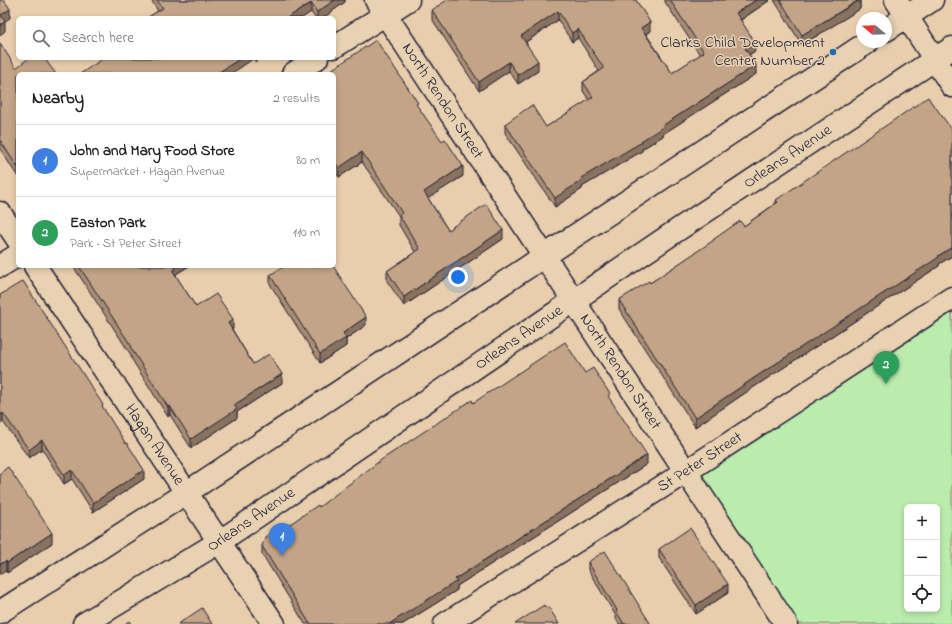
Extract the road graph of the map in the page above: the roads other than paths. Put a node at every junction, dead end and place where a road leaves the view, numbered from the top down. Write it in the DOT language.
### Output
graph roads {
  1 [pos="408,0"];
  2 [pos="932,0"];
  3 [pos="381,7"];
  4 [pos="901,8"];
  5 [pos="892,21"];
  6 [pos="336,45"];
  7 [pos="859,48"];
  8 [pos="943,54"];
  9 [pos="314,60"];
  10 [pos="296,72"];
  11 [pos="952,86"];
  12 [pos="0,213"];
  13 [pos="16,237"];
  14 [pos="16,256"];
  15 [pos="545,256"];
  16 [pos="0,266"];
  17 [pos="36,268"];
  18 [pos="952,298"];
  19 [pos="574,301"];
  20 [pos="687,471"];
  21 [pos="186,493"];
  22 [pos="219,542"];
  23 [pos="0,612"];
  24 [pos="84,624"];
  25 [pos="274,624"];
  26 [pos="445,624"];
  27 [pos="786,624"];
  1 -- 3 [label="street"];
  2 -- 4 [label="street"];
  3 -- 6 [label="street"];
  3 -- 15 [label="street, North Rendon Street"];
  4 -- 5 [label="street"];
  4 -- 8 [label="street"];
  7 -- 15 [label="street"];
  8 -- 11 [label="street"];
  8 -- 19 [label="street, Orleans Avenue"];
  9 -- 10 [label="street"];
  12 -- 13 [label="street"];
  14 -- 16 [label="street"];
  15 -- 19 [label="street, North Rendon Street"];
  15 -- 21 [label="street"];
  17 -- 21 [label="street, Hagan Avenue"];
  18 -- 20 [label="street, St Peter Street"];
  19 -- 20 [label="street, North Rendon Street"];
  19 -- 22 [label="street, Orleans Avenue"];
  20 -- 26 [label="street, St Peter Street"];
  20 -- 27 [label="street, North Rendon Street"];
  21 -- 22 [label="street, Hagan Avenue"];
  21 -- 23 [label="street"];
  22 -- 24 [label="street, Orleans Avenue"];
  22 -- 25 [label="street, Hagan Avenue"];
}
